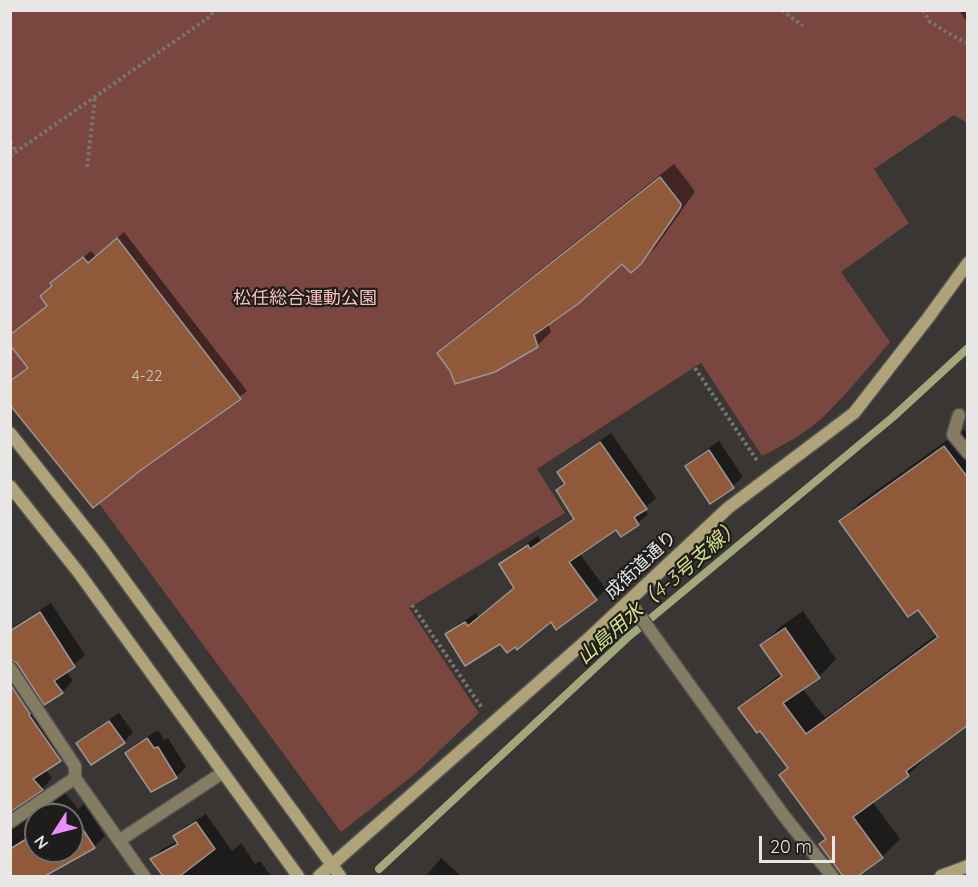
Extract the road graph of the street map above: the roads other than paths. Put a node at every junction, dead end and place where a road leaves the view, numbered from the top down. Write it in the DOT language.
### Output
graph roads {
  1 [pos="968,263"];
  2 [pos="959,416"];
  3 [pos="10,433"];
  4 [pos="968,453"];
  5 [pos="10,486"];
  6 [pos="629,601"];
  7 [pos="10,668"];
  8 [pos="222,773"];
  9 [pos="75,778"];
  10 [pos="10,822"];
  11 [pos="120,840"];
  12 [pos="331,865"];
  13 [pos="968,866"];
  14 [pos="144,876"];
  15 [pos="298,876"];
  16 [pos="319,876"];
  17 [pos="340,876"];
  18 [pos="832,876"];
  19 [pos="941,876"];
  1 -- 6 [label="street, 成街道通り"];
  2 -- 4 [label="street"];
  3 -- 12 [label="street"];
  5 -- 8 [label="street"];
  6 -- 12 [label="street, 成街道通り"];
  6 -- 18 [label="street"];
  7 -- 9 [label="street"];
  8 -- 11 [label="street"];
  8 -- 15 [label="street"];
  9 -- 10 [label="street"];
  9 -- 11 [label="street"];
  11 -- 14 [label="street"];
  12 -- 16 [label="street, 成街道通り"];
  12 -- 17 [label="street"];
  13 -- 19 [label="street"];
}
